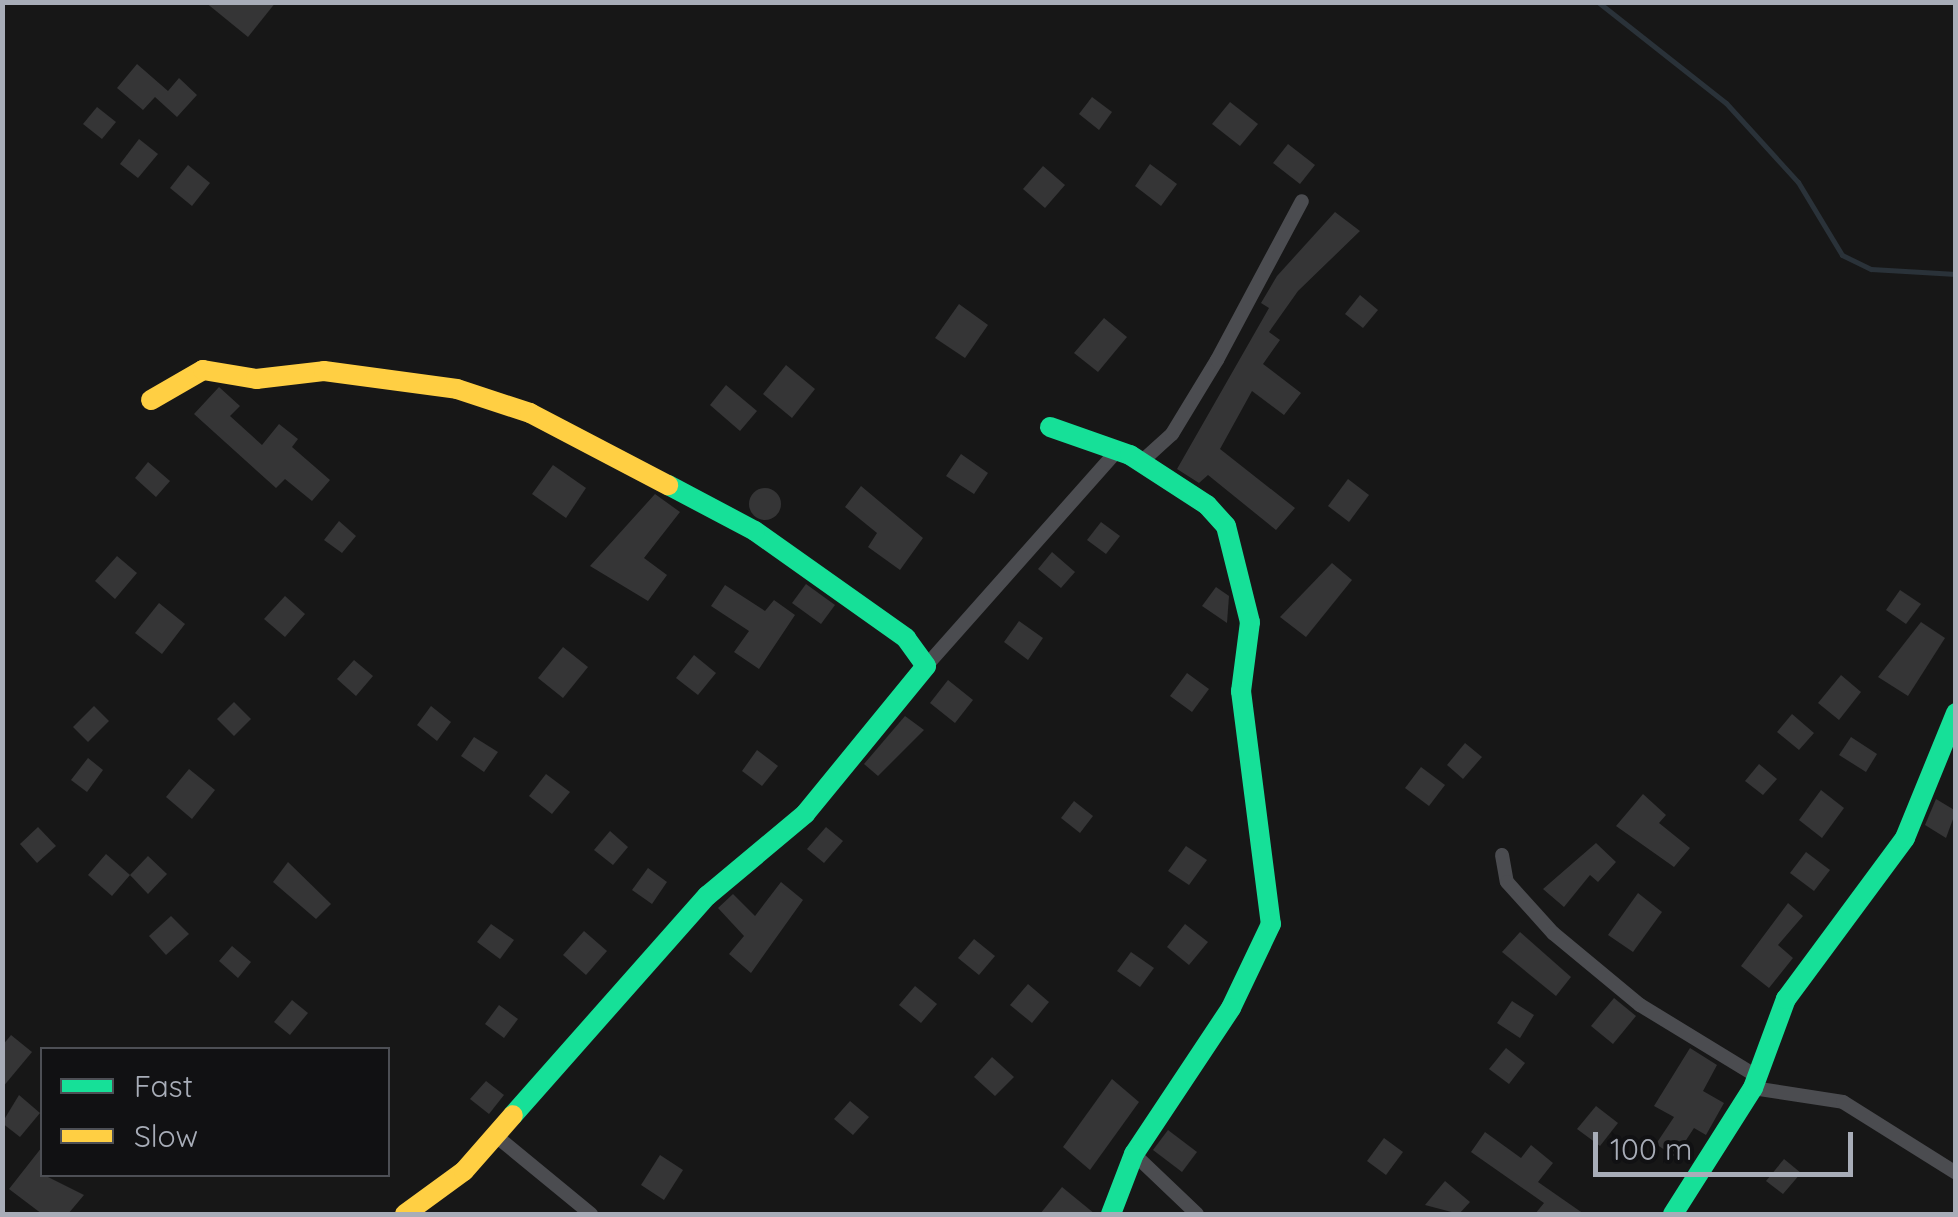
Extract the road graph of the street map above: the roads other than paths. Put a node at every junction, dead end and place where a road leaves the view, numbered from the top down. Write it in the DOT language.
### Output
graph roads {
  1 [pos="1302,201"];
  2 [pos="151,400"];
  3 [pos="1050,427"];
  4 [pos="1118,450"];
  5 [pos="1140,463"];
  6 [pos="926,666"];
  7 [pos="1956,713"];
  8 [pos="1502,855"];
  9 [pos="1756,1082"];
  10 [pos="496,1136"];
  11 [pos="1134,1154"];
  12 [pos="1956,1173"];
  13 [pos="405,1214"];
  14 [pos="591,1214"];
  15 [pos="1111,1214"];
  16 [pos="1197,1214"];
  17 [pos="1673,1214"];
  1 -- 5 [label="street"];
  2 -- 6 [label="street"];
  3 -- 4 [label="street"];
  4 -- 5 [label="street"];
  4 -- 6 [label="street"];
  5 -- 11 [label="street"];
  6 -- 10 [label="street"];
  7 -- 9 [label="street"];
  8 -- 9 [label="street"];
  9 -- 12 [label="street"];
  9 -- 17 [label="street"];
  10 -- 13 [label="street"];
  10 -- 14 [label="street"];
  11 -- 15 [label="street"];
  11 -- 16 [label="street"];
}
